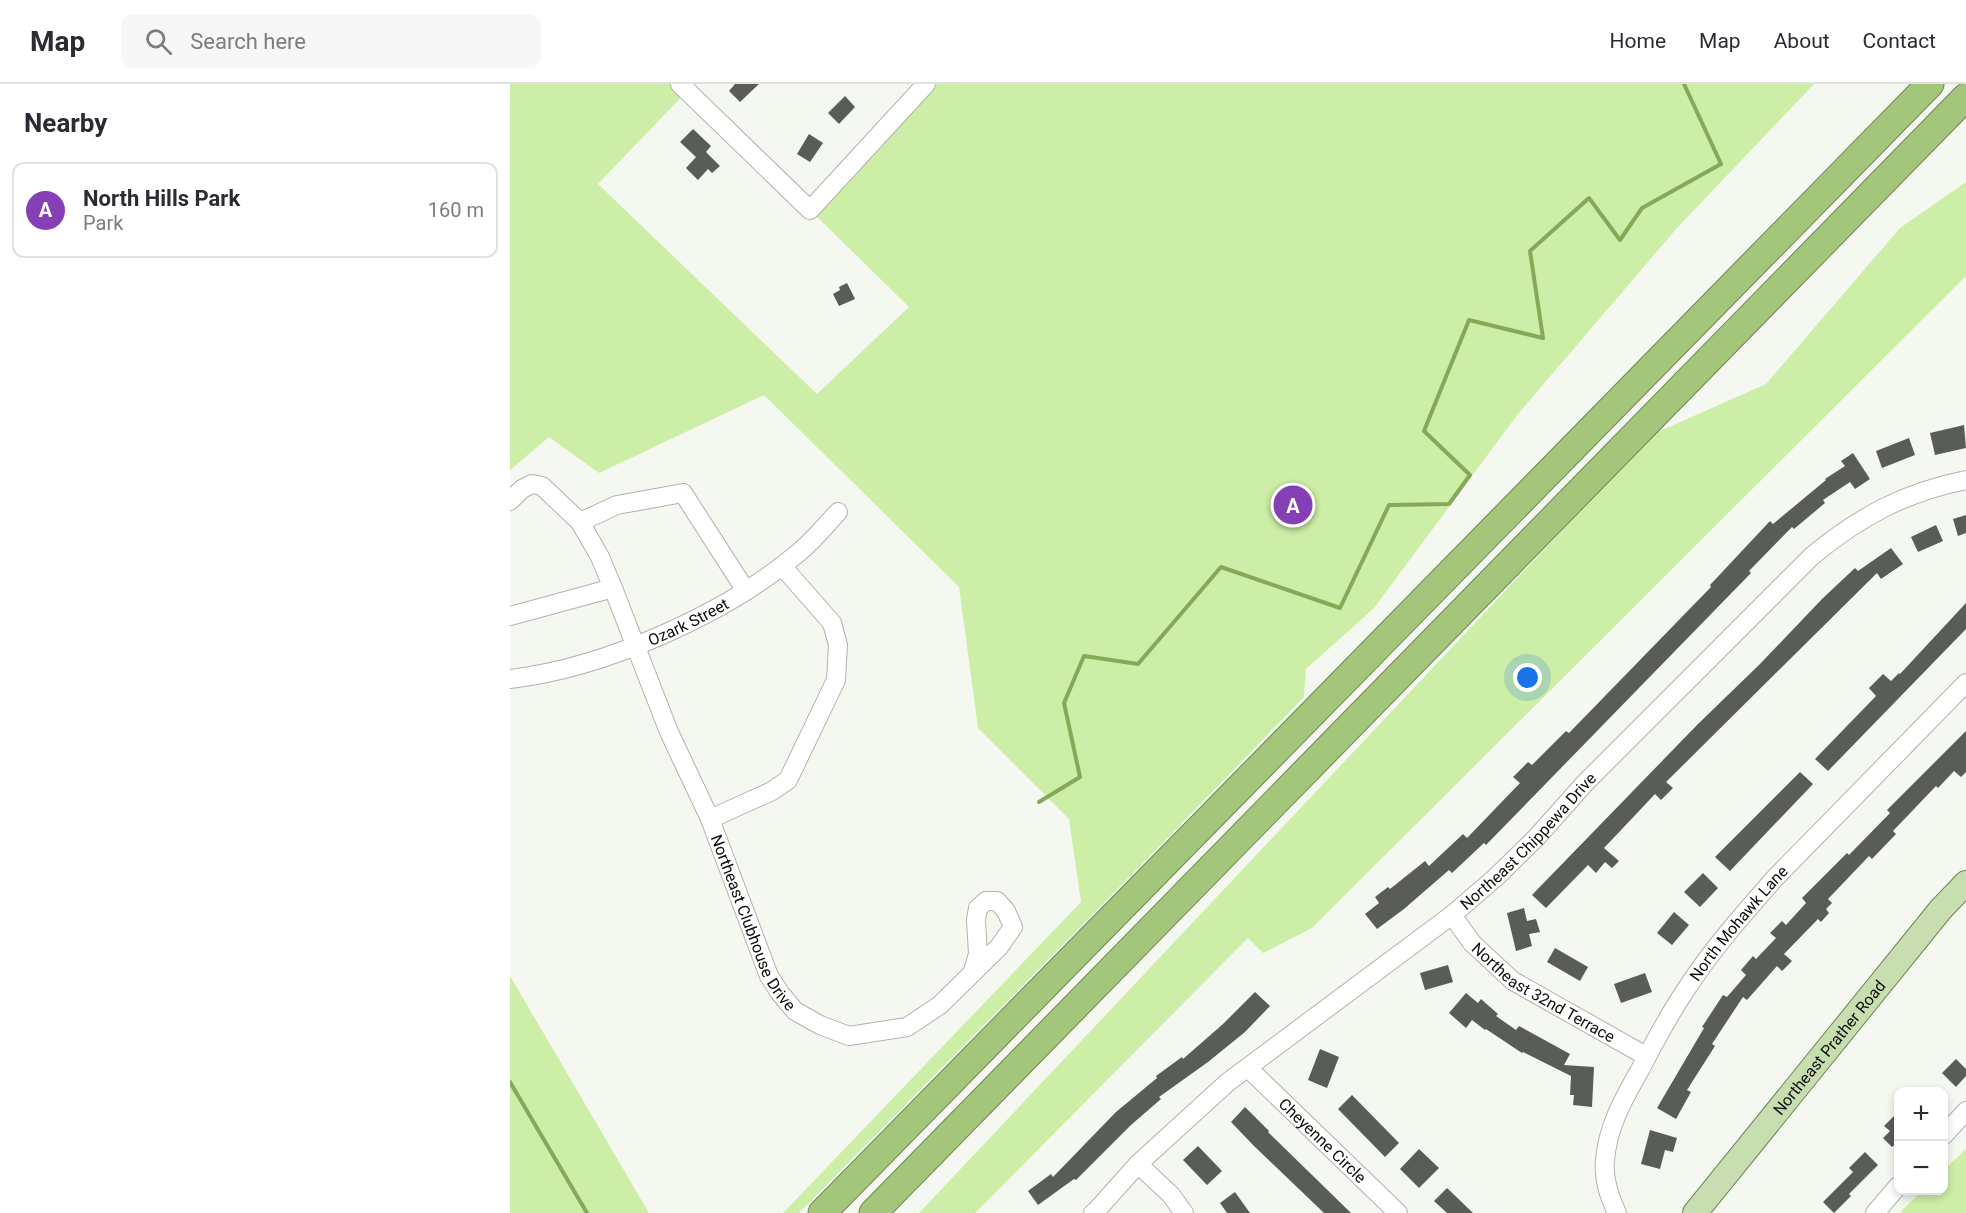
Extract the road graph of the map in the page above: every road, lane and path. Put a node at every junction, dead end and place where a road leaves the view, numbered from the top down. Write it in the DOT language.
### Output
graph roads {
  1 [pos="926,84"];
  2 [pos="1930,84"];
  3 [pos="687,86"];
  4 [pos="1966,97"];
  5 [pos="1966,480"];
  6 [pos="510,501"];
  7 [pos="838,512"];
  8 [pos="580,522"];
  9 [pos="782,566"];
  10 [pos="613,588"];
  11 [pos="746,591"];
  12 [pos="510,616"];
  13 [pos="635,645"];
  14 [pos="510,679"];
  15 [pos="1966,683"];
  16 [pos="710,819"];
  17 [pos="1966,883"];
  18 [pos="1452,915"];
  19 [pos="972,974"];
  20 [pos="1646,1056"];
  21 [pos="1248,1068"];
  22 [pos="1966,1112"];
  23 [pos="1948,1132"];
  24 [pos="1138,1164"];
  25 [pos="1894,1192"];
  26 [pos="822,1213"];
  27 [pos="873,1213"];
  28 [pos="1093,1213"];
  29 [pos="1184,1213"];
  30 [pos="1398,1213"];
  31 [pos="1617,1213"];
  32 [pos="1695,1213"];
  33 [pos="1875,1213"];
  1 -- 3 [label="street"];
  2 -- 26 [label="highway"];
  4 -- 27 [label="highway"];
  5 -- 18 [label="street, Northeast Chippewa Drive"];
  6 -- 8 [label="street, Northeast Clubhouse Drive"];
  7 -- 9 [label="street, Ozark Street"];
  8 -- 10 [label="street, Northeast Clubhouse Drive"];
  8 -- 11 [label="street"];
  9 -- 11 [label="street, Ozark Street"];
  9 -- 16 [label="street"];
  10 -- 12 [label="street"];
  10 -- 13 [label="street, Northeast Clubhouse Drive"];
  11 -- 13 [label="street, Ozark Street"];
  13 -- 14 [label="street, Ozark Street"];
  13 -- 16 [label="street, Northeast Clubhouse Drive"];
  15 -- 20 [label="street, North Mohawk Lane"];
  16 -- 19 [label="street, Northeast Clubhouse Drive"];
  17 -- 32 [label="main road, Northeast Prather Road"];
  18 -- 20 [label="street, Northeast 32nd Terrace"];
  18 -- 21 [label="street, Northeast Chippewa Drive"];
  20 -- 31 [label="street, North Mohawk Lane"];
  21 -- 24 [label="street, Northeast Chippewa Drive"];
  21 -- 30 [label="street, Cheyenne Circle"];
  22 -- 23 [label="street"];
  24 -- 28 [label="street, Northeast Chippewa Drive"];
  24 -- 29 [label="street"];
  25 -- 33 [label="street"];
}
